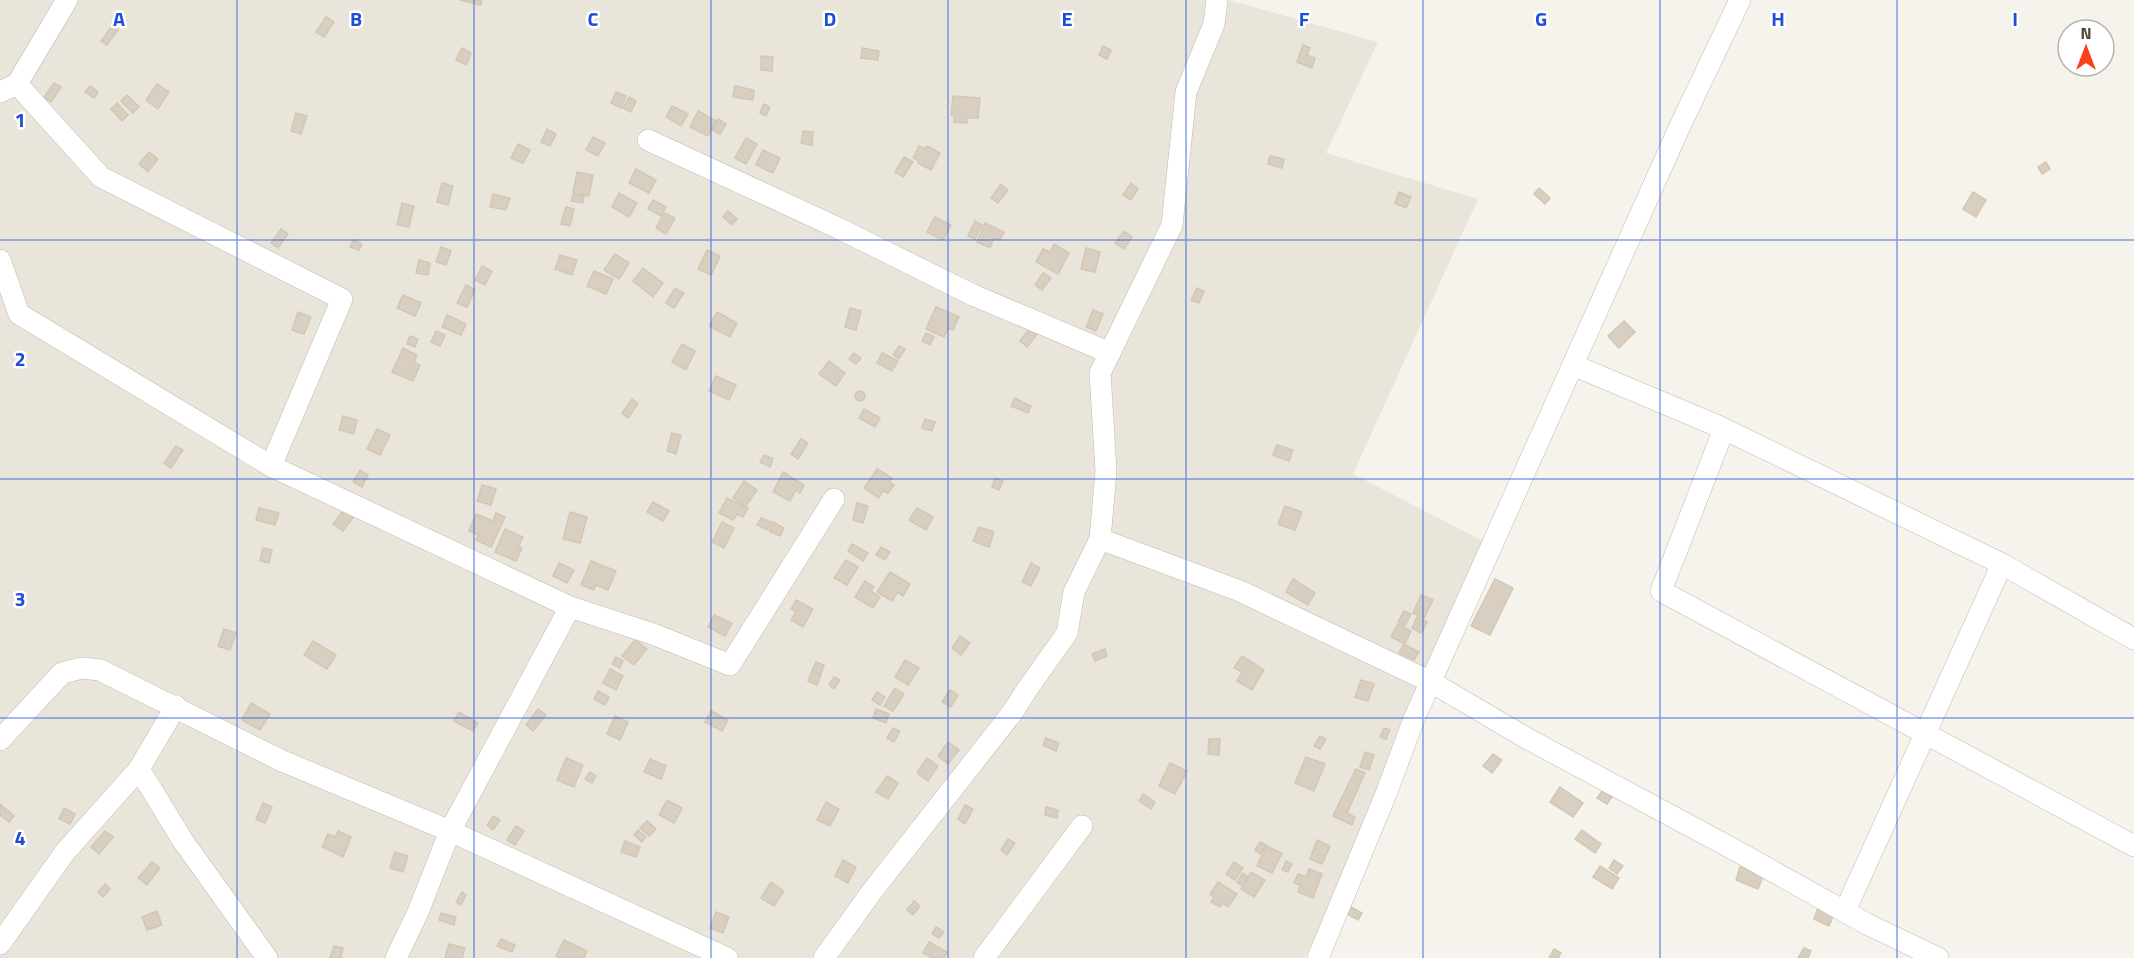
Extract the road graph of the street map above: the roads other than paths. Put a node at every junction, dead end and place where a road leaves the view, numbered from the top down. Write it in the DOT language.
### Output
graph roads {
  1 [pos="67,0"];
  2 [pos="1217,0"];
  3 [pos="1740,0"];
  4 [pos="8,88"];
  5 [pos="648,140"];
  6 [pos="0,260"];
  7 [pos="1110,353"];
  8 [pos="1573,365"];
  9 [pos="1724,429"];
  10 [pos="271,466"];
  11 [pos="834,499"];
  12 [pos="1100,539"];
  13 [pos="2002,564"];
  14 [pos="570,607"];
  15 [pos="2134,639"];
  16 [pos="1431,682"];
  17 [pos="176,706"];
  18 [pos="1926,732"];
  19 [pos="0,740"];
  20 [pos="139,769"];
  21 [pos="1082,826"];
  22 [pos="450,831"];
  23 [pos="2134,846"];
  24 [pos="1845,911"];
  25 [pos="0,944"];
  26 [pos="267,958"];
  27 [pos="396,958"];
  28 [pos="727,958"];
  29 [pos="824,958"];
  30 [pos="984,958"];
  31 [pos="1318,958"];
  32 [pos="1938,958"];
  1 -- 4 [label="street"];
  2 -- 7 [label="street"];
  3 -- 8 [label="street"];
  4 -- 10 [label="street"];
  5 -- 7 [label="street"];
  6 -- 10 [label="street"];
  7 -- 12 [label="street"];
  8 -- 9 [label="street"];
  8 -- 16 [label="street"];
  9 -- 13 [label="street"];
  9 -- 18 [label="street"];
  10 -- 14 [label="street"];
  11 -- 14 [label="street"];
  12 -- 16 [label="street"];
  12 -- 29 [label="street"];
  13 -- 15 [label="street"];
  13 -- 18 [label="street"];
  14 -- 22 [label="street"];
  16 -- 24 [label="street"];
  16 -- 31 [label="street"];
  17 -- 19 [label="street"];
  17 -- 20 [label="street"];
  17 -- 22 [label="street"];
  18 -- 23 [label="street"];
  18 -- 24 [label="street"];
  20 -- 25 [label="street"];
  20 -- 26 [label="street"];
  21 -- 30 [label="street"];
  22 -- 27 [label="street"];
  22 -- 28 [label="street"];
  24 -- 32 [label="street"];
}
